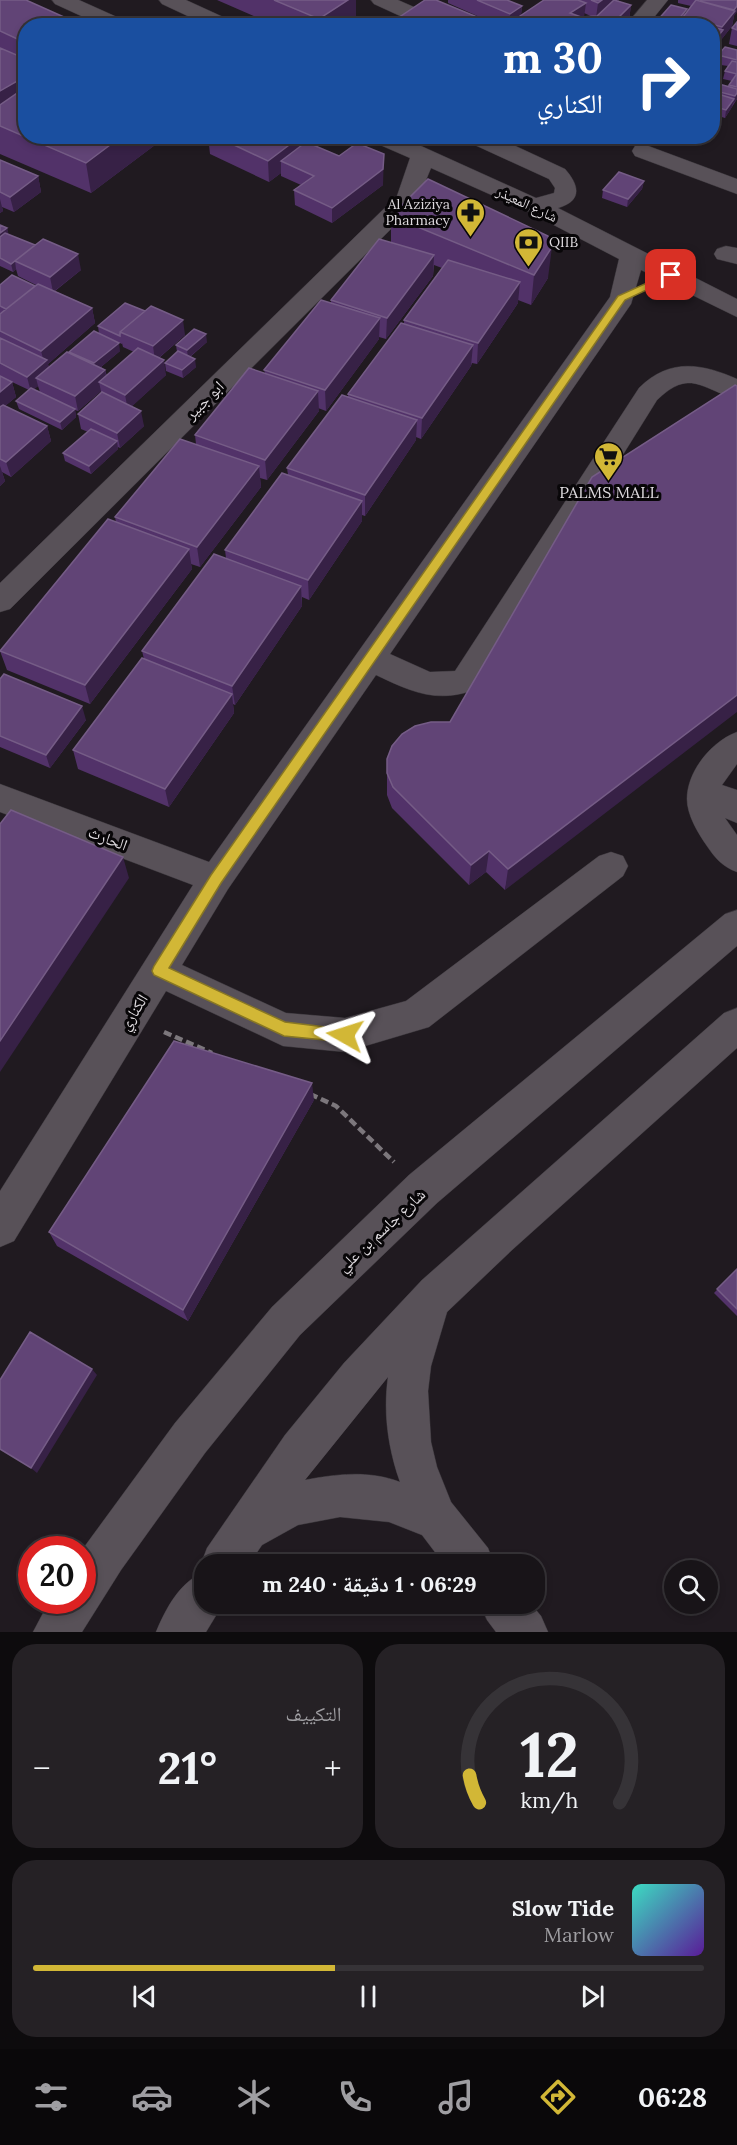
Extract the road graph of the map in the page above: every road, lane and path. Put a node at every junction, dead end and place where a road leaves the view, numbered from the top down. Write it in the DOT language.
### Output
graph roads {
  1 [pos="62,0"];
  2 [pos="169,0"];
  3 [pos="381,0"];
  4 [pos="658,0"];
  5 [pos="103,18"];
  6 [pos="209,18"];
  7 [pos="404,18"];
  8 [pos="643,18"];
  9 [pos="397,144"];
  10 [pos="491,144"];
  11 [pos="643,151"];
  12 [pos="422,155"];
  13 [pos="471,178"];
  14 [pos="737,187"];
  15 [pos="408,199"];
  16 [pos="533,206"];
  17 [pos="632,255"];
  18 [pos="671,275"];
  19 [pos="622,298"];
  20 [pos="737,309"];
  21 [pos="737,390"];
  22 [pos="0,601"];
  23 [pos="370,659"];
  24 [pos="737,745"];
  25 [pos="704,792"];
  26 [pos="0,798"];
  27 [pos="737,809"];
  28 [pos="737,858"];
  29 [pos="611,866"];
  30 [pos="216,879"];
  31 [pos="737,925"];
  32 [pos="159,971"];
  33 [pos="130,1018"];
  34 [pos="737,1025"];
  35 [pos="218,1055"];
  36 [pos="305,1092"];
  37 [pos="423,1190"];
  38 [pos="0,1227"];
  39 [pos="436,1294"];
  40 [pos="437,1519"];
  41 [pos="234,1548"];
  42 [pos="464,1554"];
  43 [pos="96,1568"];
  44 [pos="194,1609"];
  45 [pos="67,1614"];
  46 [pos="510,1614"];
  47 [pos="56,1632"];
  48 [pos="179,1632"];
  49 [pos="525,1632"];
  1 -- 5 [label="street"];
  2 -- 6 [label="street"];
  3 -- 7 [label="street"];
  4 -- 8 [label="street"];
  9 -- 12 [label="street, شارع المعيذر"];
  10 -- 16 [label="street"];
  11 -- 14 [label="street"];
  12 -- 13 [label="street, شارع المعيذر"];
  12 -- 15 [label="street, ابو جبير"];
  13 -- 15 [label="street, ابو جبير"];
  13 -- 16 [label="street, شارع المعيذر"];
  15 -- 22 [label="street, ابو جبير"];
  16 -- 17 [label="street, شارع المعيذر"];
  17 -- 18 [label="street, شارع المعيذر"];
  17 -- 19 [label="street, الكناري"];
  18 -- 19 [label="street, الكناري"];
  18 -- 20 [label="street, شارع المعيذر"];
  19 -- 23 [label="street, الكناري"];
  21 -- 23 [label="street"];
  23 -- 30 [label="street, الكناري"];
  24 -- 25 [label="street"];
  25 -- 27 [label="street"];
  25 -- 28 [label="street"];
  26 -- 30 [label="street, الحارث"];
  29 -- 32 [label="street"];
  30 -- 32 [label="street, الكناري"];
  31 -- 37 [label="street, شارع جاسم بن علي"];
  32 -- 33 [label="street, الكناري"];
  33 -- 35 [label="path"];
  33 -- 38 [label="street, الكناري"];
  34 -- 39 [label="street"];
  36 -- 37 [label="path"];
  37 -- 43 [label="street, شارع جاسم بن علي"];
  39 -- 40 [label="street"];
  39 -- 41 [label="street"];
  40 -- 41 [label="street"];
  40 -- 42 [label="street"];
  44 -- 48 [label="street"];
  45 -- 47 [label="street"];
  46 -- 49 [label="street"];
}
